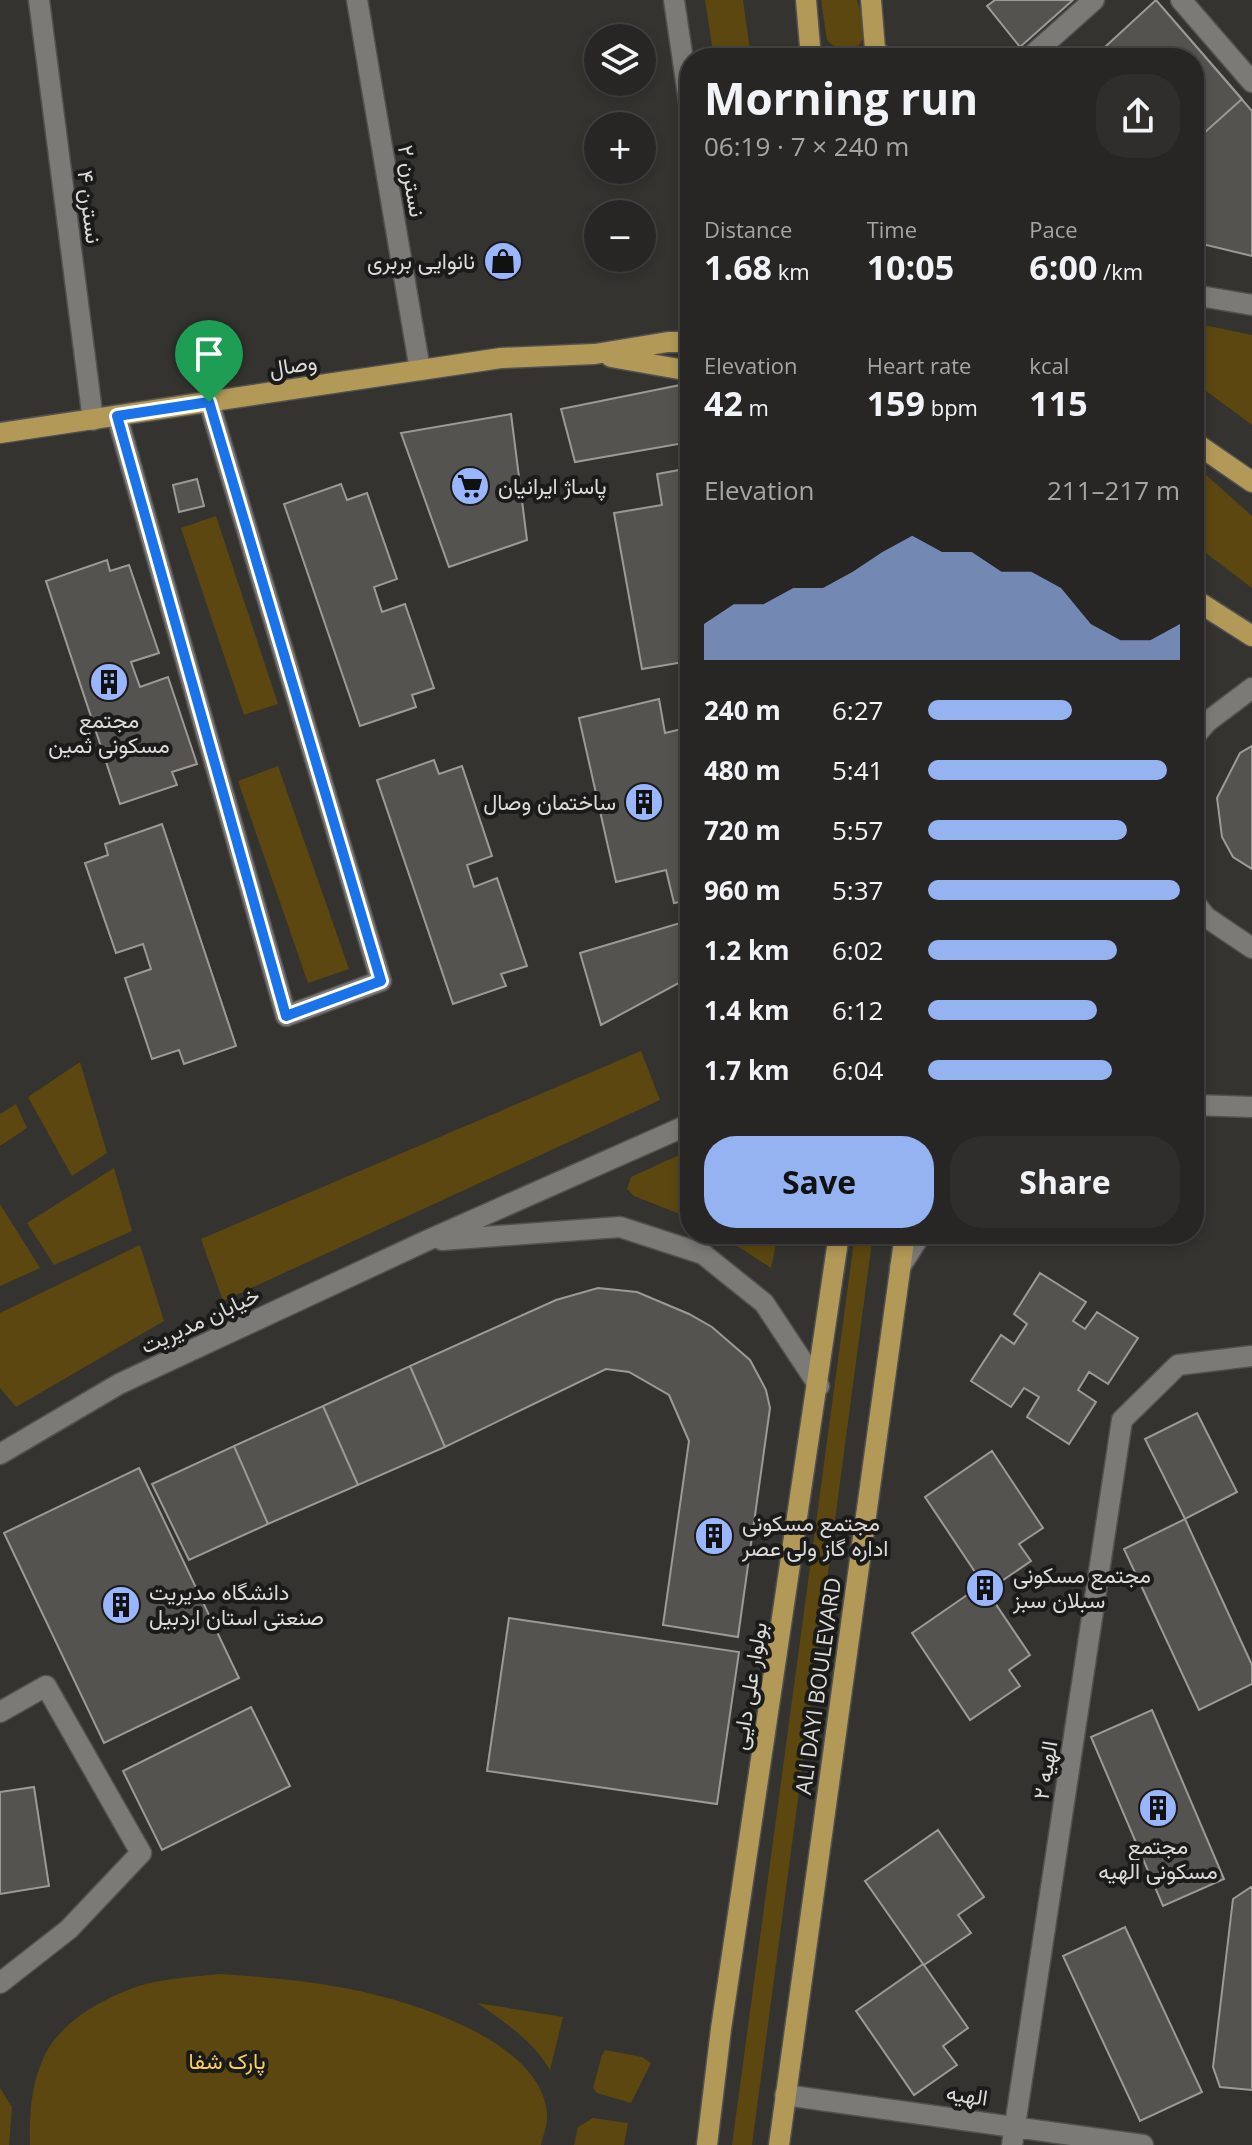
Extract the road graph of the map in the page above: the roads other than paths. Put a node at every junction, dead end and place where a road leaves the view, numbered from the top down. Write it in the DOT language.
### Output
graph roads {
  1 [pos="39,0"];
  2 [pos="357,0"];
  3 [pos="674,0"];
  4 [pos="806,0"];
  5 [pos="871,0"];
  6 [pos="1094,0"];
  7 [pos="1181,0"];
  8 [pos="681,48"];
  9 [pos="810,48"];
  10 [pos="877,48"];
  11 [pos="1040,48"];
  12 [pos="1252,82"];
  13 [pos="1204,297"];
  14 [pos="1252,305"];
  15 [pos="680,342"];
  16 [pos="595,354"];
  17 [pos="680,369"];
  18 [pos="420,370"];
  19 [pos="209,402"];
  20 [pos="117,416"];
  21 [pos="93,420"];
  22 [pos="0,433"];
  23 [pos="1204,449"];
  24 [pos="1252,482"];
  25 [pos="1204,605"];
  26 [pos="1204,618"];
  27 [pos="1232,621"];
  28 [pos="1252,636"];
  29 [pos="1252,688"];
  30 [pos="1204,725"];
  31 [pos="1204,914"];
  32 [pos="1252,948"];
  33 [pos="1204,1105"];
  34 [pos="1252,1107"];
  35 [pos="680,1128"];
  36 [pos="426,1241"];
  37 [pos="838,1244"];
  38 [pos="903,1244"];
  39 [pos="915,1244"];
  40 [pos="900,1267"];
  41 [pos="1252,1356"];
  42 [pos="819,1386"];
  43 [pos="0,1454"];
  44 [pos="0,1712"];
  45 [pos="0,1983"];
  46 [pos="785,2095"];
  47 [pos="1014,2136"];
  48 [pos="707,2145"];
  49 [pos="779,2145"];
  50 [pos="1143,2145"];
  1 -- 21 [label="street, نسترن ۴"];
  2 -- 18 [label="street, نسترن ۲"];
  3 -- 8 [label="street"];
  4 -- 9 [label="main road"];
  5 -- 10 [label="main road"];
  6 -- 11 [label="street"];
  7 -- 12 [label="street"];
  13 -- 14 [label="street"];
  15 -- 16 [label="main road"];
  16 -- 17 [label="main road"];
  16 -- 18 [label="main road, وصال"];
  18 -- 19 [label="main road, وصال"];
  19 -- 20 [label="main road, وصال"];
  19 -- 20 [label="street"];
  20 -- 21 [label="main road, وصال"];
  21 -- 22 [label="main road, وصال"];
  23 -- 24 [label="main road"];
  25 -- 27 [label="main road"];
  26 -- 27 [label="main road"];
  27 -- 28 [label="main road"];
  29 -- 30 [label="street"];
  31 -- 32 [label="street"];
  33 -- 34 [label="street"];
  35 -- 36 [label="street, خیابان مدیریت"];
  36 -- 42 [label="street, خیابان مدیریت"];
  36 -- 43 [label="street, خیابان مدیریت"];
  37 -- 42 [label="main road, بولوار علی دایی"];
  38 -- 40 [label="main road, ALI DAYI BOULEVARD"];
  39 -- 40 [label="street"];
  40 -- 46 [label="main road, ALI DAYI BOULEVARD"];
  41 -- 47 [label="street, الهیه ۲"];
  42 -- 48 [label="main road, بولوار علی دایی"];
  44 -- 45 [label="street"];
  46 -- 47 [label="street, الهیه"];
  46 -- 49 [label="main road, ALI DAYI BOULEVARD"];
  47 -- 50 [label="street, الهیه"];
}
